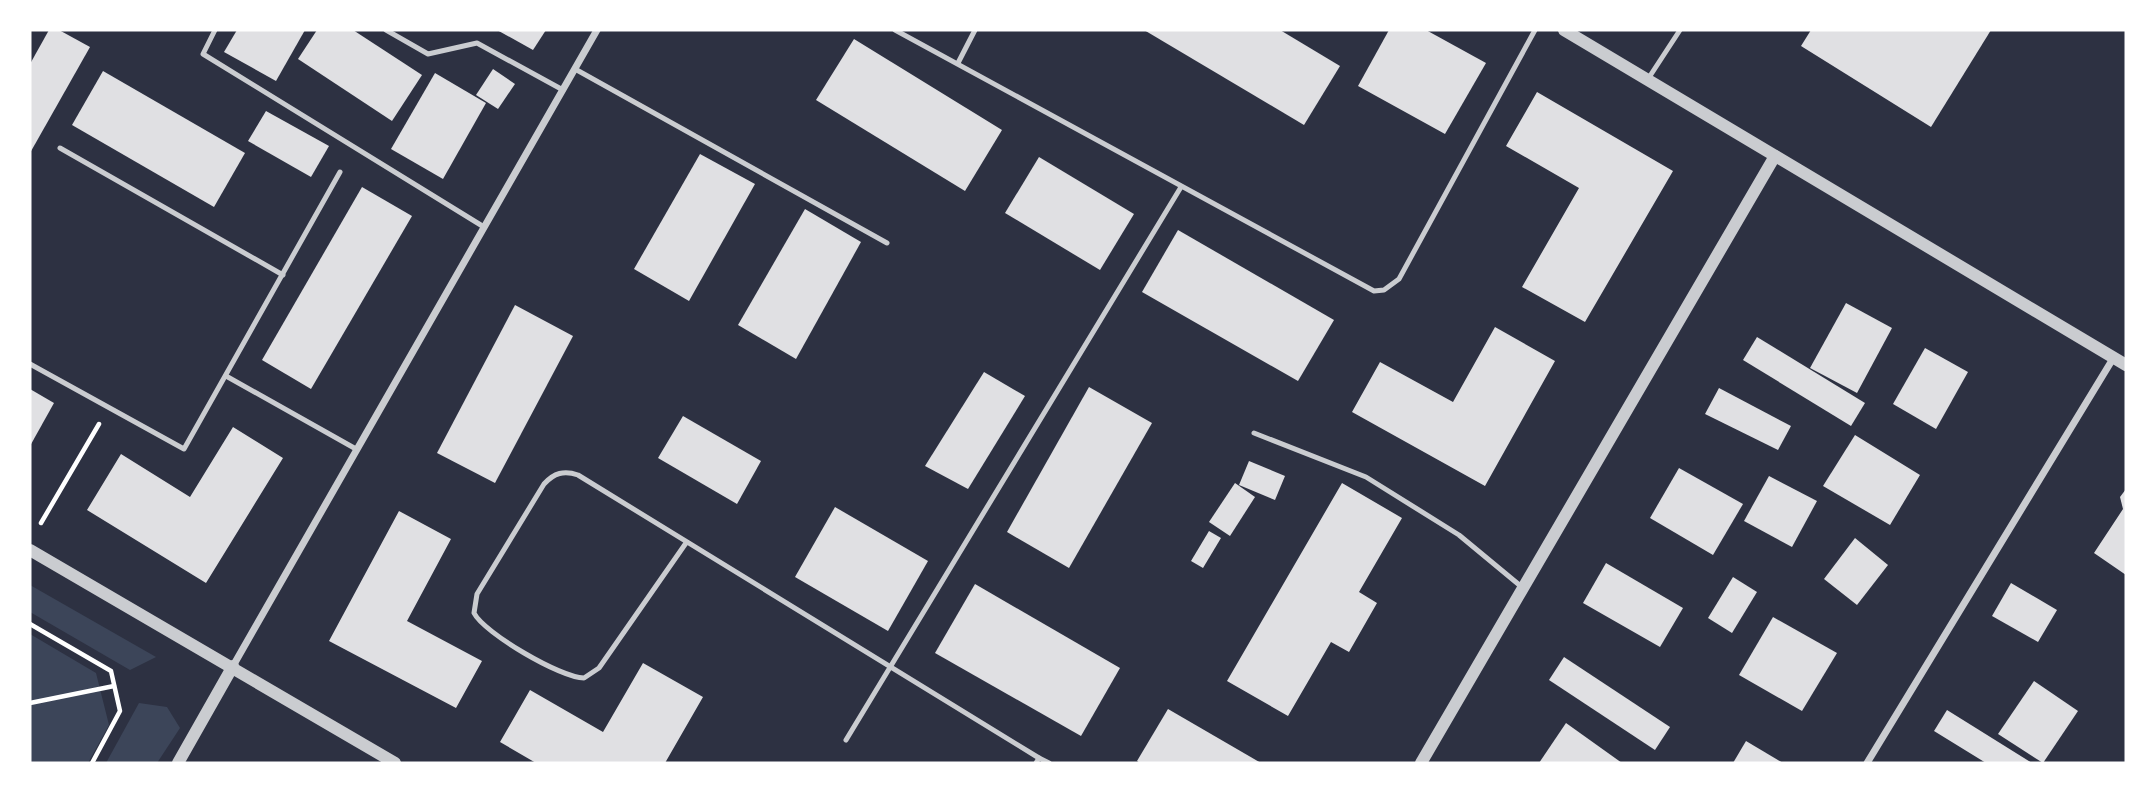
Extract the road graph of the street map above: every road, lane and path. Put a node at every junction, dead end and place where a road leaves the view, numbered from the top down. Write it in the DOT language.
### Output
graph roads {
  1 [pos="215,30"];
  2 [pos="386,30"];
  3 [pos="597,30"];
  4 [pos="895,30"];
  5 [pos="975,30"];
  6 [pos="1535,30"];
  7 [pos="1564,30"];
  8 [pos="1680,30"];
  9 [pos="958,63"];
  10 [pos="575,69"];
  11 [pos="1648,79"];
  12 [pos="563,90"];
  13 [pos="60,148"];
  14 [pos="1775,156"];
  15 [pos="340,172"];
  16 [pos="1181,187"];
  17 [pos="484,227"];
  18 [pos="887,243"];
  19 [pos="283,275"];
  20 [pos="2114,357"];
  21 [pos="30,364"];
  22 [pos="2126,365"];
  23 [pos="226,376"];
  24 [pos="108,407"];
  25 [pos="1254,433"];
  26 [pos="356,449"];
  27 [pos="41,523"];
  28 [pos="686,543"];
  29 [pos="30,550"];
  30 [pos="1524,588"];
  31 [pos="30,624"];
  32 [pos="233,666"];
  33 [pos="891,666"];
  34 [pos="114,686"];
  35 [pos="30,703"];
  36 [pos="846,740"];
  37 [pos="1038,760"];
  38 [pos="92,763"];
  39 [pos="178,763"];
  40 [pos="395,763"];
  41 [pos="1049,763"];
  42 [pos="1421,763"];
  43 [pos="1867,763"];
  1 -- 17 [label="lane"];
  2 -- 12 [label="lane"];
  3 -- 10 [label="street"];
  4 -- 9 [label="lane"];
  5 -- 9 [label="lane"];
  6 -- 16 [label="lane"];
  7 -- 11 [label="street"];
  8 -- 11 [label="lane"];
  9 -- 16 [label="lane"];
  10 -- 12 [label="street"];
  10 -- 18 [label="lane"];
  11 -- 14 [label="street"];
  12 -- 17 [label="street"];
  13 -- 19 [label="lane"];
  14 -- 20 [label="street"];
  14 -- 30 [label="street"];
  15 -- 19 [label="lane"];
  16 -- 33 [label="lane"];
  17 -- 26 [label="street"];
  19 -- 23 [label="lane"];
  20 -- 22 [label="street"];
  20 -- 43 [label="street"];
  21 -- 24 [label="lane"];
  23 -- 24 [label="lane"];
  23 -- 26 [label="lane"];
  24 -- 27 [label="path"];
  25 -- 30 [label="lane"];
  26 -- 32 [label="street"];
  28 -- 28 [label="lane"];
  28 -- 33 [label="lane"];
  29 -- 32 [label="street"];
  30 -- 42 [label="street"];
  31 -- 34 [label="path"];
  32 -- 39 [label="street"];
  32 -- 40 [label="street"];
  33 -- 36 [label="lane"];
  33 -- 37 [label="lane"];
  34 -- 35 [label="path"];
  34 -- 38 [label="path"];
  37 -- 41 [label="lane"];
}
